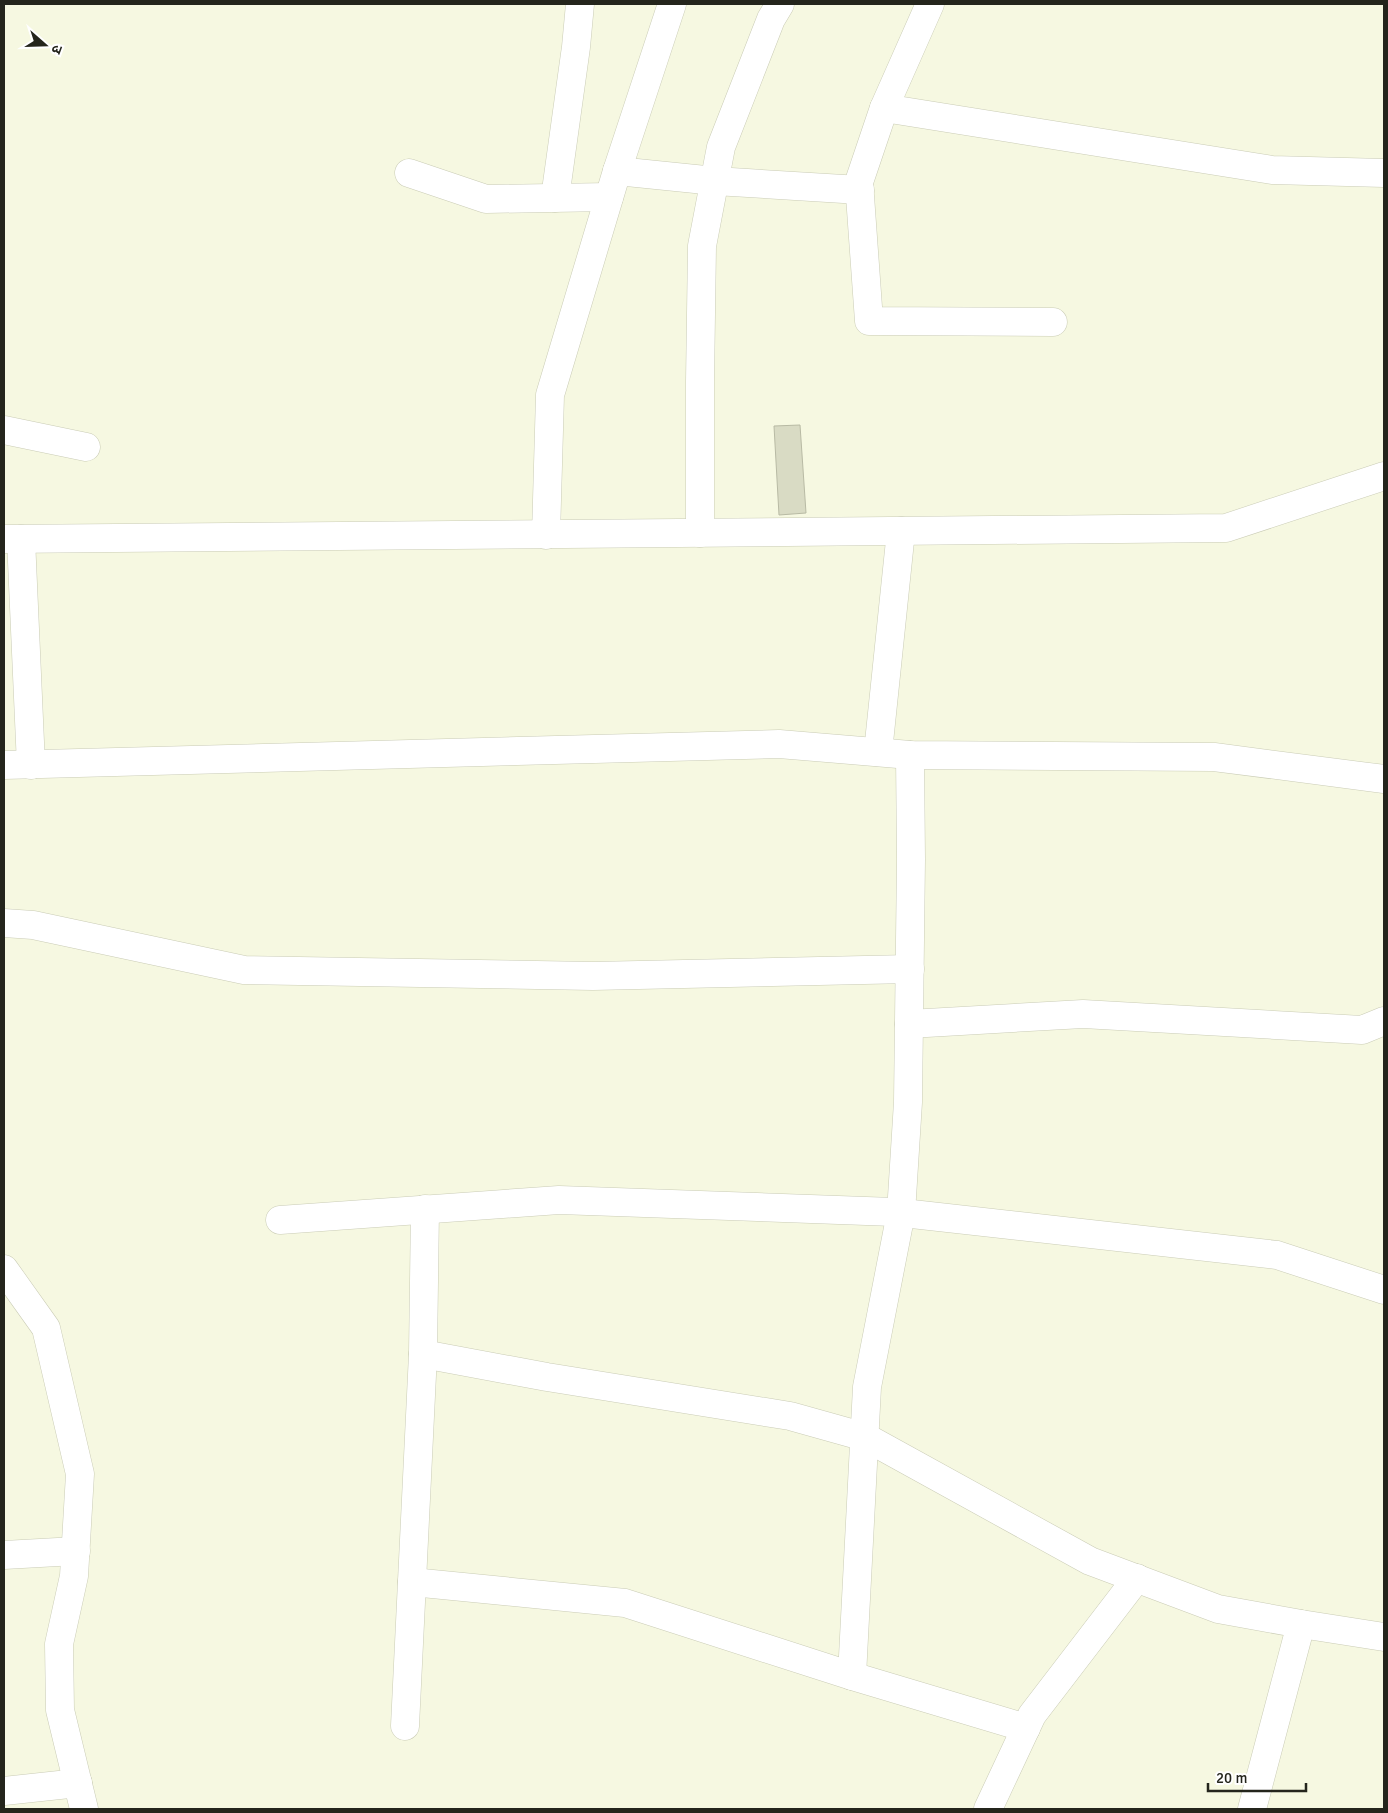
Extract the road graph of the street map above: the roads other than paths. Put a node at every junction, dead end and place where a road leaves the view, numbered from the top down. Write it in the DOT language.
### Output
graph roads {
  1 [pos="580,4"];
  2 [pos="672,4"];
  3 [pos="780,4"];
  4 [pos="930,4"];
  5 [pos="884,108"];
  6 [pos="616,171"];
  7 [pos="409,173"];
  8 [pos="1384,173"];
  9 [pos="715,181"];
  10 [pos="860,190"];
  11 [pos="609,197"];
  12 [pos="554,198"];
  13 [pos="1054,322"];
  14 [pos="4,430"];
  15 [pos="86,447"];
  16 [pos="1384,476"];
  17 [pos="901,531"];
  18 [pos="700,533"];
  19 [pos="546,535"];
  20 [pos="12,539"];
  21 [pos="878,752"];
  22 [pos="910,755"];
  23 [pos="4,765"];
  24 [pos="31,765"];
  25 [pos="1384,779"];
  26 [pos="4,923"];
  27 [pos="910,969"];
  28 [pos="1384,1021"];
  29 [pos="909,1024"];
  30 [pos="425,1209"];
  31 [pos="901,1212"];
  32 [pos="280,1220"];
  33 [pos="4,1269"];
  34 [pos="1384,1290"];
  35 [pos="423,1354"];
  36 [pos="864,1437"];
  37 [pos="76,1551"];
  38 [pos="4,1555"];
  39 [pos="1137,1578"];
  40 [pos="412,1582"];
  41 [pos="1300,1624"];
  42 [pos="1384,1637"];
  43 [pos="852,1676"];
  44 [pos="405,1726"];
  45 [pos="1026,1728"];
  46 [pos="78,1783"];
  47 [pos="4,1791"];
  48 [pos="84,1809"];
  49 [pos="988,1809"];
  50 [pos="1252,1809"];
  1 -- 12 [label="street"];
  2 -- 6 [label="street"];
  3 -- 9 [label="street"];
  4 -- 5 [label="street"];
  5 -- 8 [label="street"];
  5 -- 10 [label="street"];
  6 -- 9 [label="street"];
  6 -- 11 [label="street"];
  7 -- 12 [label="street"];
  9 -- 10 [label="street"];
  9 -- 18 [label="street"];
  10 -- 13 [label="street"];
  11 -- 12 [label="street"];
  11 -- 19 [label="street"];
  14 -- 15 [label="street"];
  16 -- 17 [label="street"];
  17 -- 18 [label="street"];
  17 -- 21 [label="street"];
  18 -- 19 [label="street"];
  19 -- 20 [label="street"];
  20 -- 24 [label="street"];
  21 -- 22 [label="street"];
  21 -- 24 [label="street"];
  22 -- 25 [label="street"];
  22 -- 27 [label="street"];
  23 -- 24 [label="street"];
  26 -- 27 [label="street"];
  27 -- 29 [label="street"];
  28 -- 29 [label="street"];
  29 -- 31 [label="street"];
  30 -- 31 [label="street"];
  30 -- 32 [label="street"];
  30 -- 35 [label="street"];
  31 -- 34 [label="street"];
  31 -- 36 [label="street"];
  33 -- 37 [label="street"];
  35 -- 36 [label="street"];
  35 -- 40 [label="street"];
  36 -- 39 [label="street"];
  36 -- 43 [label="street"];
  37 -- 38 [label="street"];
  37 -- 46 [label="street"];
  39 -- 41 [label="street"];
  39 -- 45 [label="street"];
  40 -- 43 [label="street"];
  40 -- 44 [label="street"];
  41 -- 42 [label="street"];
  41 -- 50 [label="street"];
  43 -- 45 [label="street"];
  45 -- 49 [label="street"];
  46 -- 47 [label="street"];
  46 -- 48 [label="street"];
}
